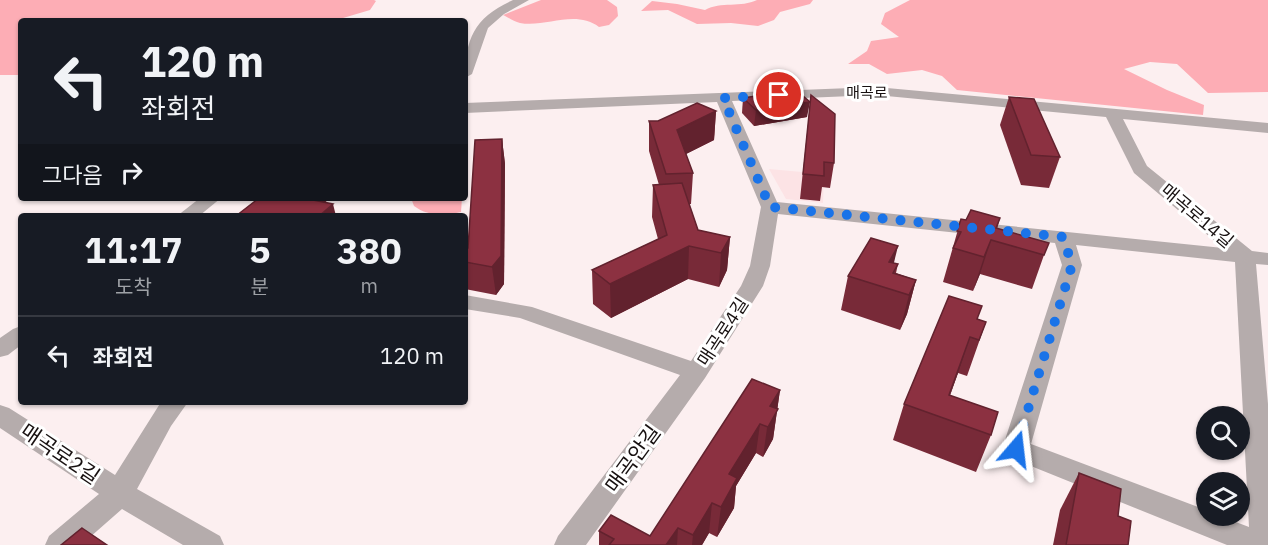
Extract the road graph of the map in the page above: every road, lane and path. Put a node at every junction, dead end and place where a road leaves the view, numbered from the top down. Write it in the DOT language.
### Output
graph roads {
  1 [pos="523,0"];
  2 [pos="468,69"];
  3 [pos="723,98"];
  4 [pos="468,108"];
  5 [pos="1112,113"];
  6 [pos="1268,128"];
  7 [pos="208,201"];
  8 [pos="770,207"];
  9 [pos="191,213"];
  10 [pos="1063,237"];
  11 [pos="1245,256"];
  12 [pos="1268,259"];
  13 [pos="468,303"];
  14 [pos="18,336"];
  15 [pos="0,350"];
  16 [pos="696,372"];
  17 [pos="173,405"];
  18 [pos="0,416"];
  19 [pos="120,493"];
  20 [pos="60,545"];
  21 [pos="209,545"];
  22 [pos="569,545"];
  23 [pos="1263,545"];
  1 -- 2 [label="street"];
  3 -- 4 [label="street, 매곡로"];
  3 -- 5 [label="street, 매곡로"];
  3 -- 8 [label="street"];
  5 -- 6 [label="street, 매곡로"];
  5 -- 11 [label="street, 매곡로14길"];
  7 -- 9 [label="street"];
  8 -- 10 [label="street"];
  8 -- 16 [label="street, 매곡로4길"];
  10 -- 11 [label="street"];
  10 -- 23 [label="street"];
  11 -- 12 [label="street"];
  11 -- 23 [label="street, 매곡로14길"];
  13 -- 16 [label="street, 매곡로4길"];
  14 -- 15 [label="street"];
  16 -- 22 [label="street, 매곡안길"];
  17 -- 19 [label="street"];
  18 -- 19 [label="street, 매곡로2길"];
  19 -- 20 [label="street, 매곡로2길"];
  19 -- 21 [label="street, 매곡로2길"];
}
